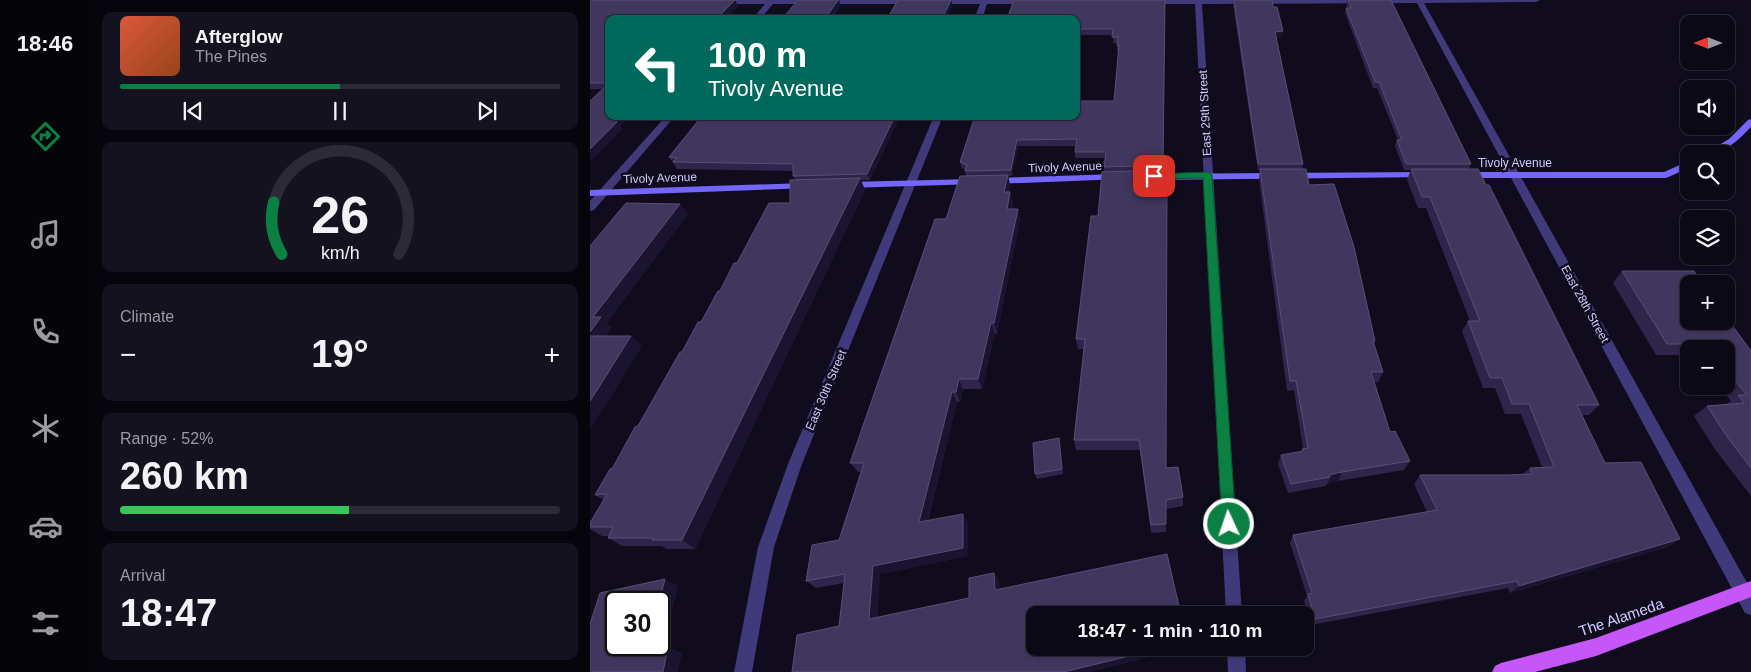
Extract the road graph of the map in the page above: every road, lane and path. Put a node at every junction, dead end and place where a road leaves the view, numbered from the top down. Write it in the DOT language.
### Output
graph roads {
  1 [pos="1536,0"];
  2 [pos="772,1"];
  3 [pos="985,1"];
  4 [pos="1198,1"];
  5 [pos="1419,1"];
  6 [pos="712,2"];
  7 [pos="1041,2"];
  8 [pos="1141,2"];
  9 [pos="760,15"];
  10 [pos="980,15"];
  11 [pos="667,120"];
  12 [pos="936,120"];
  13 [pos="1751,122"];
  14 [pos="1725,145"];
  15 [pos="1680,168"];
  16 [pos="1208,175"];
  17 [pos="1435,175"];
  18 [pos="1455,175"];
  19 [pos="1515,175"];
  20 [pos="911,183"];
  21 [pos="816,186"];
  22 [pos="835,186"];
  23 [pos="604,192"];
  24 [pos="590,193"];
  25 [pos="590,208"];
  26 [pos="1748,597"];
  27 [pos="1233,606"];
  28 [pos="1237,656"];
  29 [pos="743,672"];
  30 [pos="1238,672"];
  31 [pos="1501,672"];
  1 -- 5 [label="street"];
  2 -- 3 [label="street"];
  2 -- 6 [label="street"];
  2 -- 9 [label="street"];
  3 -- 7 [label="street"];
  3 -- 10 [label="street"];
  4 -- 5 [label="street"];
  4 -- 8 [label="street"];
  4 -- 16 [label="street, East 29th Street"];
  5 -- 19 [label="street, East 28th Street"];
  11 -- 23 [label="street"];
  12 -- 20 [label="street, East 30th Street"];
  13 -- 14 [label="street"];
  15 -- 19 [label="street, Tivoly Avenue"];
  16 -- 17 [label="street, Tivoly Avenue"];
  16 -- 20 [label="street, Tivoly Avenue"];
  16 -- 27 [label="street, East 29th Street"];
  18 -- 19 [label="street, Tivoly Avenue"];
  19 -- 26 [label="street, East 28th Street"];
  20 -- 22 [label="street, Tivoly Avenue"];
  20 -- 29 [label="street, East 30th Street"];
  21 -- 23 [label="street, Tivoly Avenue"];
  23 -- 24 [label="street, Tivoly Avenue"];
  23 -- 25 [label="street"];
  26 -- 31 [label="main road, The Alameda"];
  28 -- 30 [label="street"];
}
